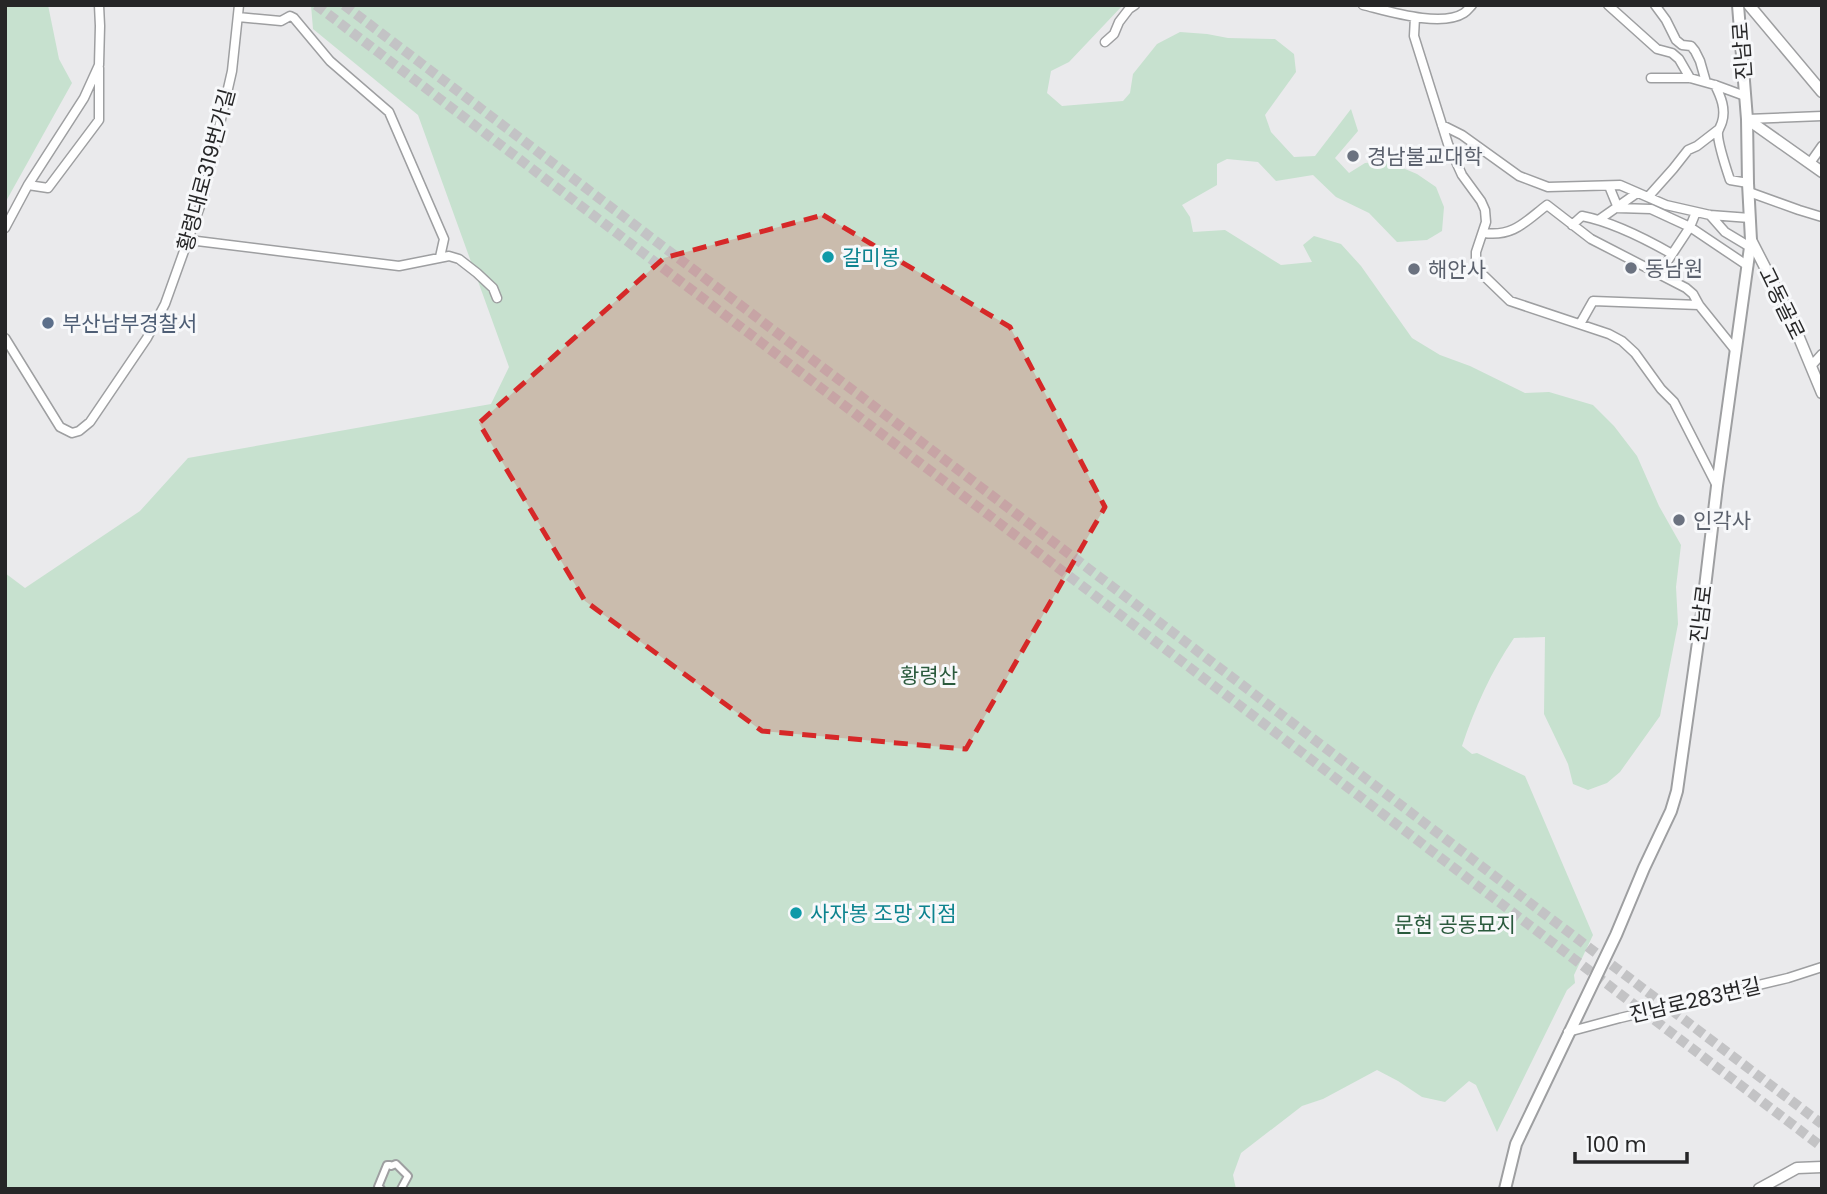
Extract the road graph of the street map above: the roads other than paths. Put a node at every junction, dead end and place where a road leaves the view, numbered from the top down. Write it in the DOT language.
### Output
graph roads {
  1 [pos="99,5"];
  2 [pos="239,5"];
  3 [pos="1135,5"];
  4 [pos="1363,5"];
  5 [pos="1472,5"];
  6 [pos="1608,5"];
  7 [pos="1738,5"];
  8 [pos="1749,5"];
  9 [pos="1656,8"];
  10 [pos="1463,9"];
  11 [pos="238,17"];
  12 [pos="1415,17"];
  13 [pos="1105,42"];
  14 [pos="99,65"];
  15 [pos="1651,78"];
  16 [pos="1689,78"];
  17 [pos="1711,83"];
  18 [pos="1822,92"];
  19 [pos="1745,96"];
  20 [pos="1822,116"];
  21 [pos="1747,119"];
  22 [pos="1442,125"];
  23 [pos="1719,129"];
  24 [pos="1822,146"];
  25 [pos="1810,163"];
  26 [pos="1822,172"];
  27 [pos="28,185"];
  28 [pos="1609,186"];
  29 [pos="1548,187"];
  30 [pos="1748,187"];
  31 [pos="1637,193"];
  32 [pos="1648,197"];
  33 [pos="1547,205"];
  34 [pos="1618,208"];
  35 [pos="1696,212"];
  36 [pos="1710,215"];
  37 [pos="1822,217"];
  38 [pos="1750,218"];
  39 [pos="1600,219"];
  40 [pos="1572,225"];
  41 [pos="1690,227"];
  42 [pos="5,228"];
  43 [pos="1484,233"];
  44 [pos="189,240"];
  45 [pos="1751,243"];
  46 [pos="1672,254"];
  47 [pos="440,257"];
  48 [pos="1748,266"];
  49 [pos="1659,274"];
  50 [pos="497,298"];
  51 [pos="1699,305"];
  52 [pos="1580,324"];
  53 [pos="5,338"];
  54 [pos="1736,351"];
  55 [pos="1822,354"];
  56 [pos="1811,366"];
  57 [pos="1822,393"];
  58 [pos="1717,486"];
  59 [pos="1822,967"];
  60 [pos="1568,1032"];
  61 [pos="1822,1167"];
  62 [pos="381,1189"];
  63 [pos="401,1189"];
  64 [pos="1505,1189"];
  65 [pos="1759,1189"];
  1 -- 14 [label="street"];
  2 -- 11 [label="street, 황령대로319번가길"];
  3 -- 13 [label="street"];
  4 -- 12 [label="street"];
  5 -- 10 [label="street"];
  6 -- 16 [label="street"];
  7 -- 19 [label="main road, 진남로"];
  8 -- 18 [label="street"];
  9 -- 17 [label="street"];
  10 -- 12 [label="street"];
  11 -- 44 [label="street, 황령대로319번가길"];
  11 -- 47 [label="street"];
  12 -- 22 [label="street"];
  14 -- 27 [label="street"];
  14 -- 27 [label="street"];
  15 -- 16 [label="street"];
  16 -- 17 [label="street"];
  17 -- 19 [label="street"];
  17 -- 23 [label="street"];
  19 -- 21 [label="main road, 진남로"];
  20 -- 21 [label="street"];
  21 -- 25 [label="street"];
  21 -- 30 [label="main road, 진남로"];
  22 -- 29 [label="street"];
  22 -- 43 [label="street"];
  23 -- 30 [label="street"];
  23 -- 32 [label="street"];
  24 -- 25 [label="street"];
  25 -- 26 [label="street"];
  27 -- 42 [label="street"];
  28 -- 29 [label="street"];
  28 -- 31 [label="street"];
  28 -- 34 [label="street"];
  29 -- 33 [label="street"];
  30 -- 37 [label="street"];
  30 -- 38 [label="main road, 진남로"];
  31 -- 32 [label="street"];
  31 -- 34 [label="street"];
  32 -- 35 [label="street"];
  33 -- 40 [label="street"];
  33 -- 43 [label="street"];
  34 -- 39 [label="street"];
  34 -- 41 [label="street"];
  35 -- 36 [label="street"];
  35 -- 41 [label="street"];
  36 -- 38 [label="street"];
  36 -- 45 [label="street"];
  38 -- 45 [label="main road, 진남로"];
  39 -- 40 [label="street"];
  39 -- 46 [label="street"];
  40 -- 49 [label="street"];
  41 -- 46 [label="street"];
  41 -- 48 [label="street"];
  43 -- 52 [label="street"];
  44 -- 47 [label="street"];
  44 -- 53 [label="street, 황령대로319번가길"];
  45 -- 48 [label="main road, 진남로"];
  45 -- 56 [label="street, 고동골로"];
  46 -- 49 [label="street"];
  47 -- 50 [label="street"];
  48 -- 54 [label="main road, 진남로"];
  49 -- 51 [label="street"];
  51 -- 52 [label="street"];
  51 -- 54 [label="street"];
  52 -- 58 [label="street"];
  54 -- 58 [label="main road, 진남로"];
  55 -- 56 [label="street, 고동골로"];
  56 -- 57 [label="street, 고동골로"];
  58 -- 60 [label="main road, 진남로"];
  59 -- 60 [label="street, 진남로283번길"];
  60 -- 64 [label="main road, 진남로"];
  61 -- 65 [label="street"];
  62 -- 63 [label="street"];
}
